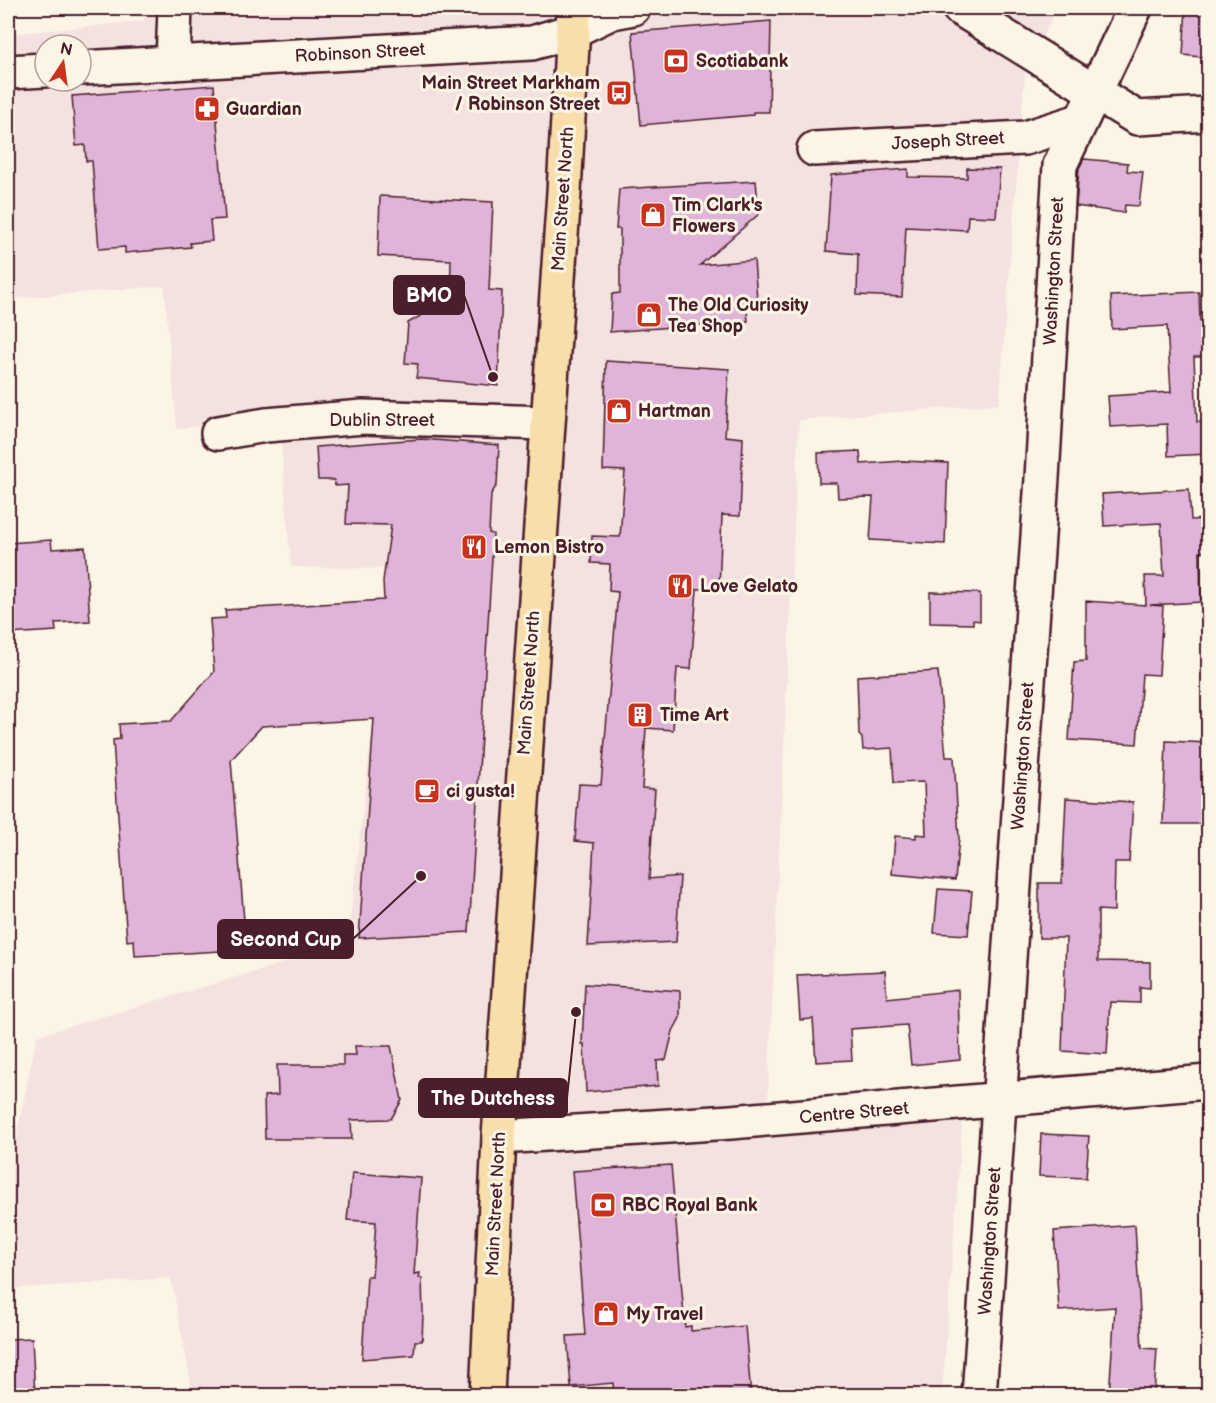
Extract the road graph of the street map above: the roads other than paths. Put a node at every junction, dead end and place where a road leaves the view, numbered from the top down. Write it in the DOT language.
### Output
graph roads {
  1 [pos="175,8"];
  2 [pos="633,8"];
  3 [pos="959,8"];
  4 [pos="1134,8"];
  5 [pos="573,19"];
  6 [pos="172,63"];
  7 [pos="93,67"];
  8 [pos="33,71"];
  9 [pos="8,72"];
  10 [pos="1093,92"];
  11 [pos="1209,114"];
  12 [pos="1079,121"];
  13 [pos="814,149"];
  14 [pos="547,423"];
  15 [pos="218,433"];
  16 [pos="1209,1082"];
  17 [pos="1001,1101"];
  18 [pos="499,1137"];
  19 [pos="487,1395"];
  20 [pos="979,1395"];
  1 -- 6 [label="street"];
  2 -- 5 [label="street, Robinson Street"];
  3 -- 10 [label="street"];
  4 -- 10 [label="street, Washington Street"];
  5 -- 6 [label="street, Robinson Street"];
  5 -- 14 [label="main road, Main Street North"];
  6 -- 7 [label="street, Robinson Street"];
  8 -- 9 [label="street"];
  10 -- 11 [label="street"];
  10 -- 12 [label="street, Washington Street"];
  12 -- 13 [label="street, Joseph Street"];
  12 -- 17 [label="street, Washington Street"];
  14 -- 15 [label="street, Dublin Street"];
  14 -- 18 [label="main road, Main Street North"];
  16 -- 17 [label="street, Centre Street"];
  17 -- 18 [label="street, Centre Street"];
  17 -- 20 [label="street, Washington Street"];
  18 -- 19 [label="main road, Main Street North"];
}
